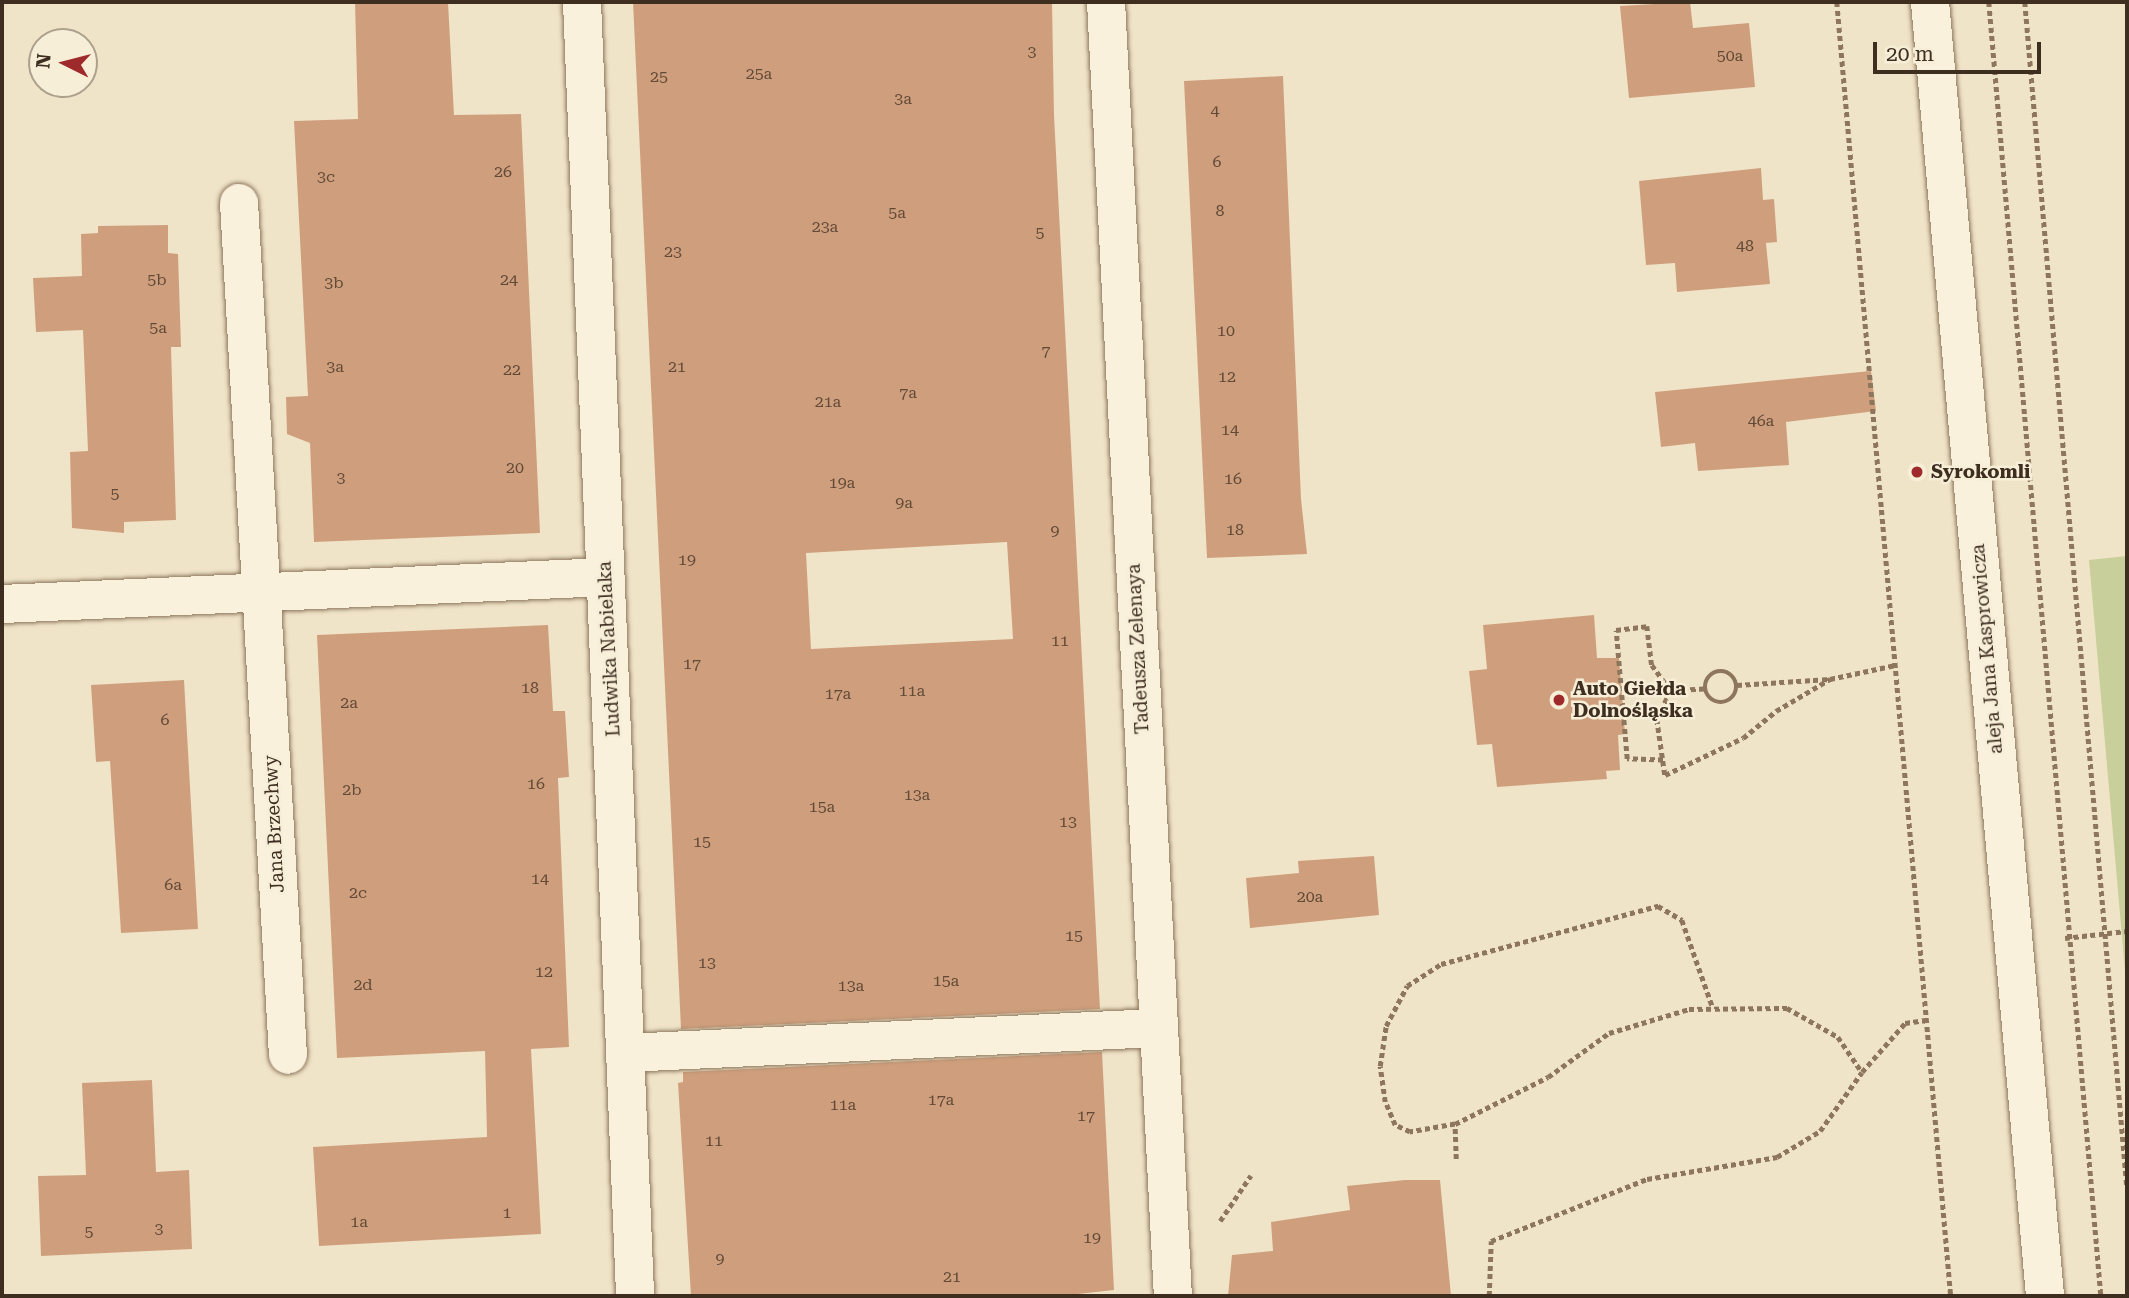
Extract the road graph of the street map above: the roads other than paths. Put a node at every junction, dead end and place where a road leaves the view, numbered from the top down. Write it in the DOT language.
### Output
graph roads {
  1 [pos="582,2"];
  2 [pos="1106,2"];
  3 [pos="1930,2"];
  4 [pos="239,202"];
  5 [pos="605,577"];
  6 [pos="261,594"];
  7 [pos="2,604"];
  8 [pos="1157,1028"];
  9 [pos="626,1053"];
  10 [pos="288,1055"];
  11 [pos="635,1296"];
  12 [pos="1173,1296"];
  13 [pos="2045,1296"];
  1 -- 5 [label="street, Ludwika Nabielaka"];
  2 -- 8 [label="street, Tadeusza Zelenaya"];
  3 -- 13 [label="street, aleja Jana Kasprowicza"];
  4 -- 6 [label="street, Jana Brzechwy"];
  5 -- 6 [label="street"];
  5 -- 9 [label="street, Ludwika Nabielaka"];
  6 -- 7 [label="street"];
  6 -- 10 [label="street, Jana Brzechwy"];
  8 -- 9 [label="street"];
  8 -- 12 [label="street, Tadeusza Zelenaya"];
  9 -- 11 [label="street, Ludwika Nabielaka"];
}
